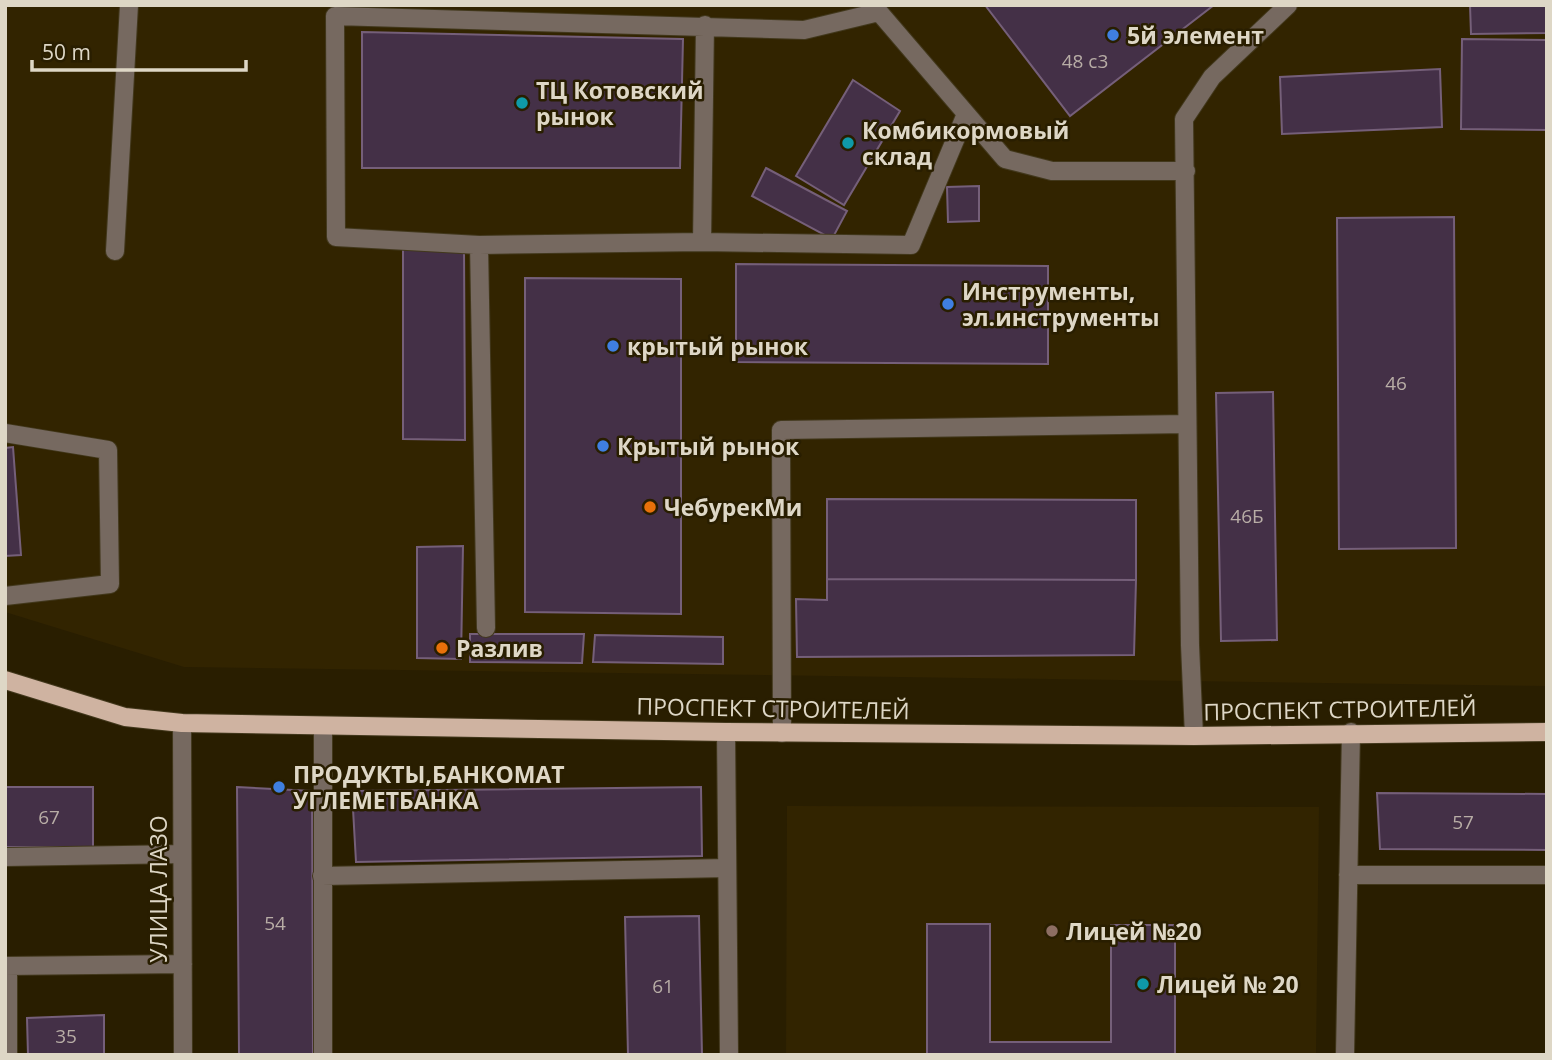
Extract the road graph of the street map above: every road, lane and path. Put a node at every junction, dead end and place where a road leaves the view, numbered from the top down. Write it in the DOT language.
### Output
graph roads {
  1 [pos="129,5"];
  2 [pos="1288,5"];
  3 [pos="705,25"];
  4 [pos="966,114"];
  5 [pos="1186,171"];
  6 [pos="702,242"];
  7 [pos="479,246"];
  8 [pos="115,251"];
  9 [pos="1187,424"];
  10 [pos="5,433"];
  11 [pos="5,596"];
  12 [pos="486,628"];
  13 [pos="5,680"];
  14 [pos="182,723"];
  15 [pos="323,726"];
  16 [pos="1351,732"];
  17 [pos="1547,732"];
  18 [pos="726,733"];
  19 [pos="782,733"];
  20 [pos="1194,736"];
  21 [pos="182,854"];
  22 [pos="5,857"];
  23 [pos="727,868"];
  24 [pos="1348,875"];
  25 [pos="1547,875"];
  26 [pos="323,876"];
  27 [pos="183,964"];
  28 [pos="7,966"];
  29 [pos="8,1055"];
  30 [pos="183,1055"];
  31 [pos="323,1055"];
  32 [pos="729,1055"];
  33 [pos="1345,1055"];
  1 -- 8 [label="street"];
  2 -- 5 [label="street"];
  3 -- 4 [label="street"];
  3 -- 6 [label="street"];
  3 -- 7 [label="street"];
  4 -- 5 [label="street"];
  4 -- 6 [label="street"];
  5 -- 9 [label="street"];
  6 -- 7 [label="street"];
  7 -- 12 [label="street"];
  9 -- 19 [label="street"];
  9 -- 20 [label="street"];
  10 -- 11 [label="street"];
  13 -- 14 [label="main road, ПРОСПЕКТ СТРОИТЕЛЕЙ"];
  14 -- 15 [label="main road, ПРОСПЕКТ СТРОИТЕЛЕЙ"];
  14 -- 21 [label="street, УЛИЦА ЛАЗО"];
  15 -- 18 [label="main road, ПРОСПЕКТ СТРОИТЕЛЕЙ"];
  15 -- 26 [label="street"];
  16 -- 17 [label="main road, ПРОСПЕКТ СТРОИТЕЛЕЙ"];
  16 -- 20 [label="main road, ПРОСПЕКТ СТРОИТЕЛЕЙ"];
  16 -- 24 [label="street"];
  18 -- 19 [label="main road, ПРОСПЕКТ СТРОИТЕЛЕЙ"];
  18 -- 23 [label="street"];
  19 -- 20 [label="main road, ПРОСПЕКТ СТРОИТЕЛЕЙ"];
  21 -- 22 [label="street"];
  21 -- 27 [label="street, УЛИЦА ЛАЗО"];
  23 -- 26 [label="street"];
  23 -- 32 [label="street"];
  24 -- 25 [label="street"];
  24 -- 33 [label="street"];
  26 -- 31 [label="street"];
  27 -- 28 [label="street"];
  27 -- 30 [label="street, УЛИЦА ЛАЗО"];
  28 -- 29 [label="street"];
}
